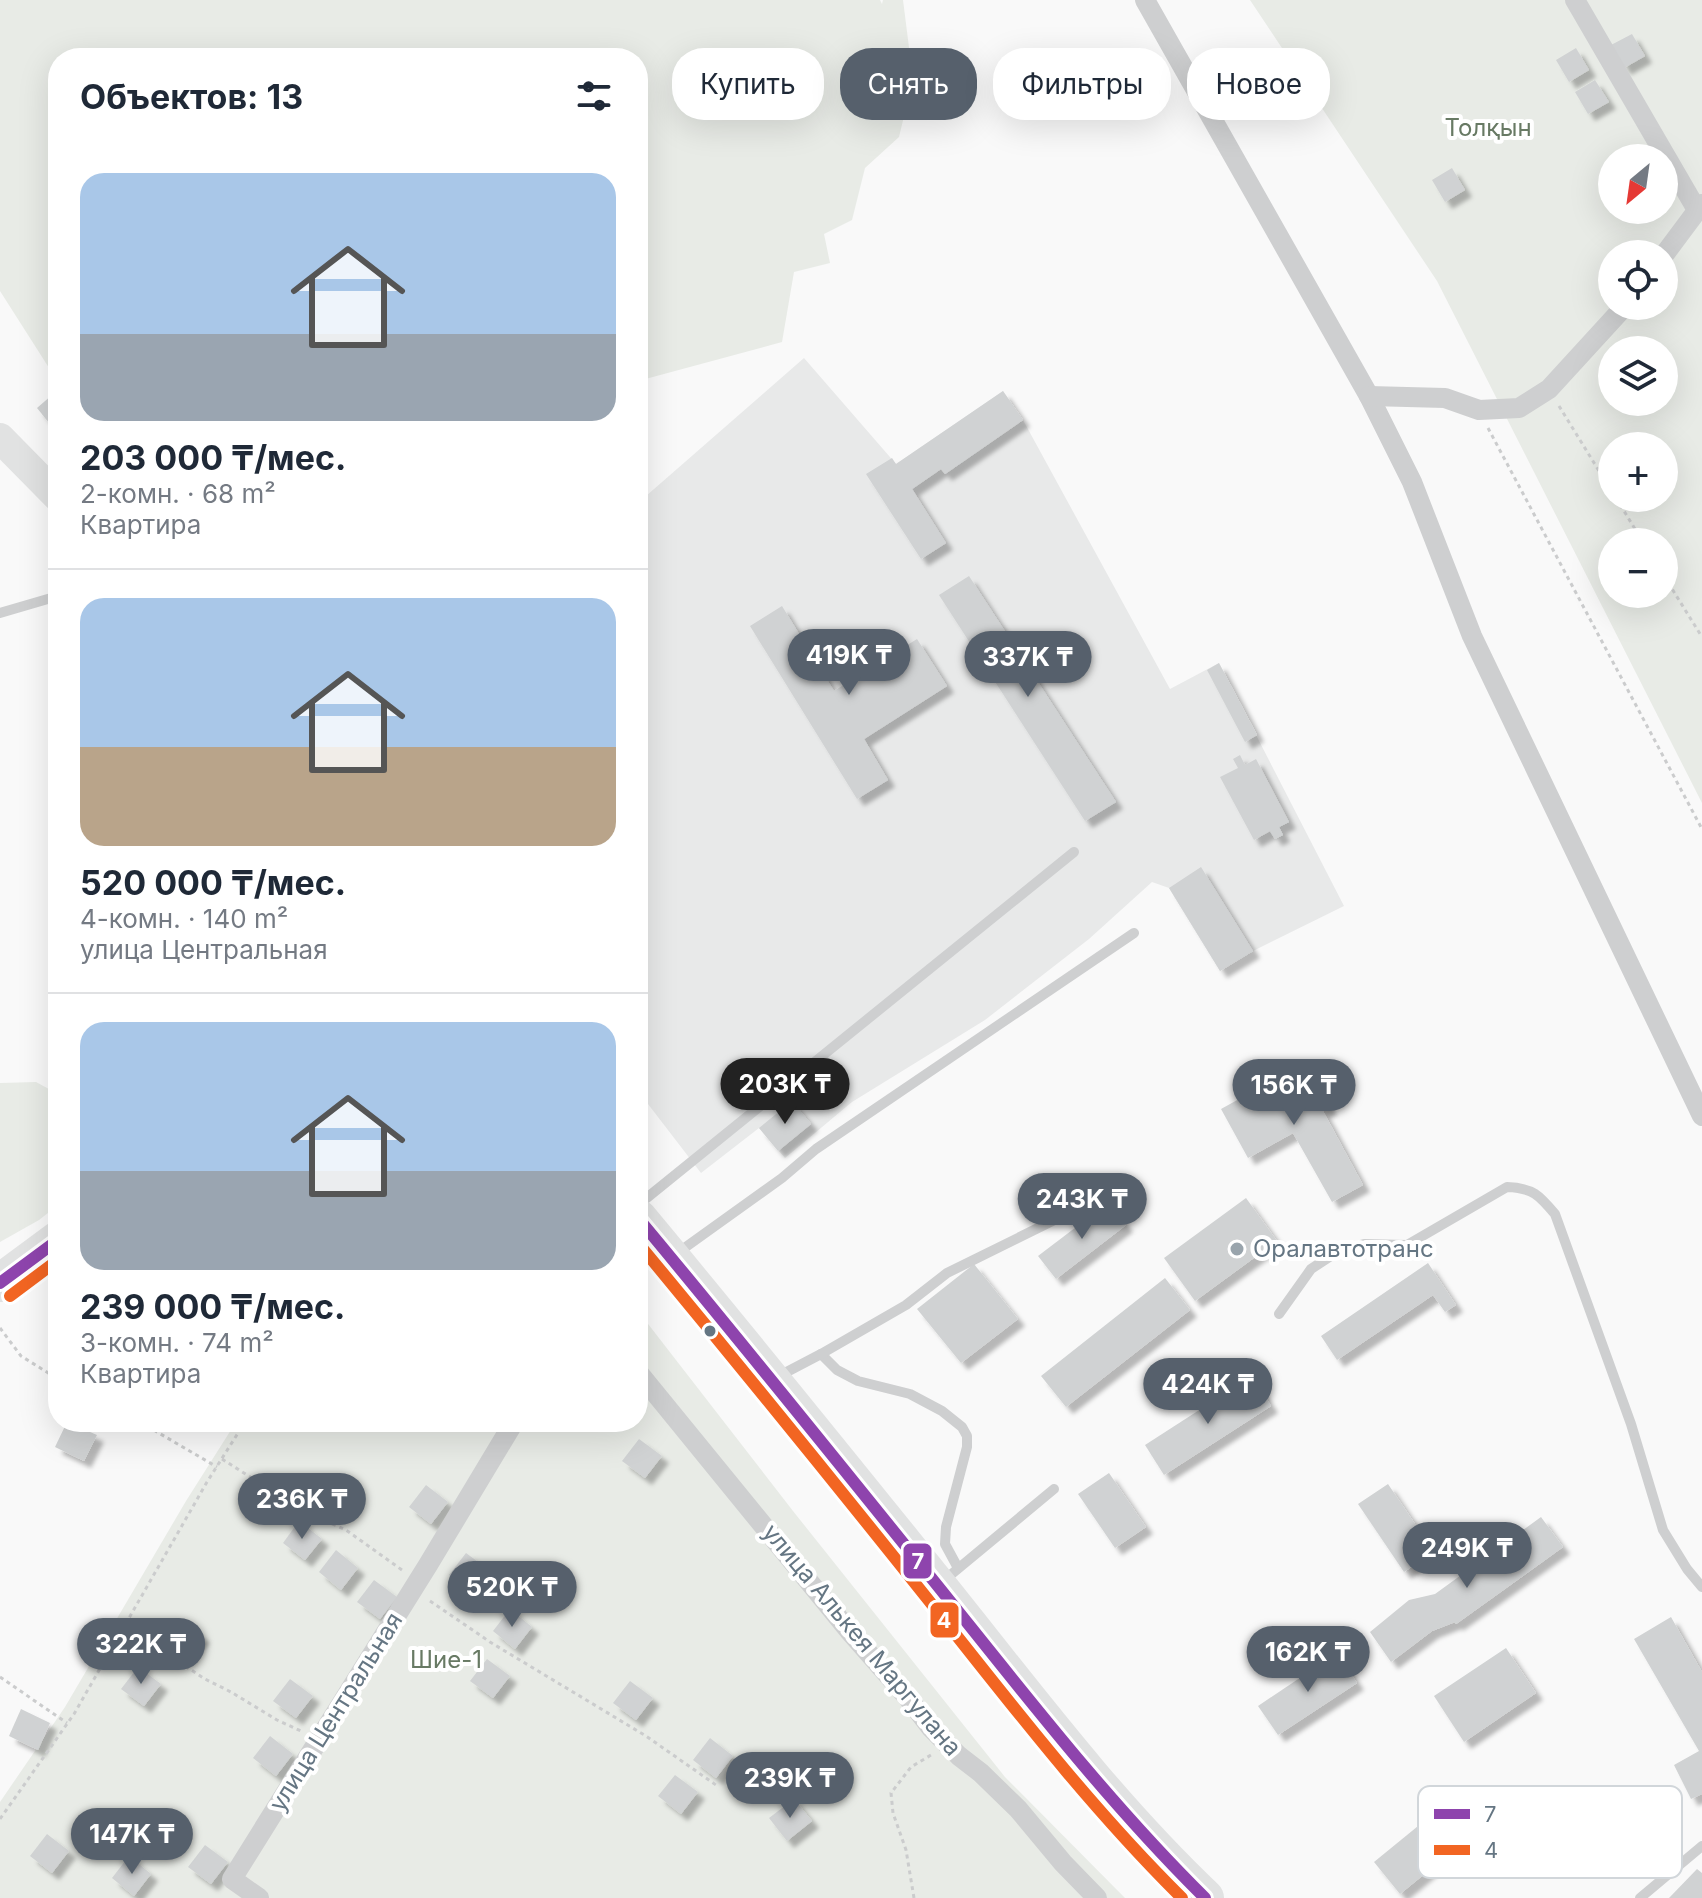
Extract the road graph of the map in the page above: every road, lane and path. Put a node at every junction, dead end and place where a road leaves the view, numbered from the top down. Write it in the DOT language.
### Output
graph roads {
  1 [pos="1145,0"];
  2 [pos="1575,0"];
  3 [pos="1697,219"];
  4 [pos="1678,240"];
  5 [pos="1612,320"];
  6 [pos="1549,389"];
  7 [pos="1369,396"];
  8 [pos="1479,410"];
  9 [pos="0,438"];
  10 [pos="1598,469"];
  11 [pos="48,487"];
  12 [pos="1678,598"];
  13 [pos="48,599"];
  14 [pos="0,613"];
  15 [pos="1702,637"];
  16 [pos="1702,829"];
  17 [pos="1074,852"];
  18 [pos="1134,933"];
  19 [pos="1702,1116"];
  20 [pos="1103,1196"];
  21 [pos="648,1197"];
  22 [pos="648,1230"];
  23 [pos="48,1247"];
  24 [pos="671,1257"];
  25 [pos="0,1283"];
  26 [pos="1279,1314"];
  27 [pos="0,1328"];
  28 [pos="821,1354"];
  29 [pos="48,1373"];
  30 [pos="770,1381"];
  31 [pos="648,1384"];
  32 [pos="157,1432"];
  33 [pos="239,1432"];
  34 [pos="508,1432"];
  35 [pos="222,1459"];
  36 [pos="217,1467"];
  37 [pos="1054,1489"];
  38 [pos="948,1577"];
  39 [pos="415,1586"];
  40 [pos="1702,1587"];
  41 [pos="124,1626"];
  42 [pos="0,1677"];
  43 [pos="67,1723"];
  44 [pos="319,1739"];
  45 [pos="948,1745"];
  46 [pos="716,1785"];
  47 [pos="0,1819"];
  48 [pos="1702,1846"];
  49 [pos="1682,1863"];
  50 [pos="1664,1878"];
  51 [pos="259,1898"];
  52 [pos="914,1898"];
  53 [pos="1097,1898"];
  54 [pos="1205,1898"];
  55 [pos="1640,1898"];
  1 -- 7 [label="street"];
  2 -- 3 [label="street"];
  3 -- 4 [label="street"];
  5 -- 6 [label="street"];
  6 -- 8 [label="street"];
  6 -- 10 [label="path"];
  7 -- 8 [label="street"];
  7 -- 19 [label="street"];
  8 -- 16 [label="path"];
  9 -- 11 [label="main road"];
  12 -- 15 [label="path"];
  13 -- 14 [label="lane"];
  17 -- 21 [label="lane"];
  18 -- 24 [label="lane"];
  20 -- 28 [label="lane"];
  22 -- 24 [label="highway"];
  23 -- 25 [label="highway"];
  24 -- 30 [label="highway"];
  26 -- 40 [label="lane"];
  27 -- 29 [label="path"];
  28 -- 30 [label="lane"];
  28 -- 38 [label="lane"];
  30 -- 38 [label="highway"];
  31 -- 45 [label="street, улица Алькея Маргулана"];
  32 -- 36 [label="path"];
  33 -- 35 [label="path"];
  34 -- 39 [label="street, улица Центральная"];
  35 -- 36 [label="path"];
  35 -- 39 [label="path"];
  36 -- 41 [label="path"];
  37 -- 38 [label="lane"];
  38 -- 54 [label="highway"];
  39 -- 44 [label="street, улица Центральная"];
  39 -- 46 [label="path"];
  41 -- 43 [label="path"];
  41 -- 44 [label="path"];
  42 -- 43 [label="path"];
  43 -- 47 [label="path"];
  44 -- 51 [label="street, улица Центральная"];
  45 -- 52 [label="path"];
  45 -- 53 [label="street, улица Алькея Маргулана"];
  48 -- 49 [label="lane"];
  50 -- 55 [label="lane"];
}
